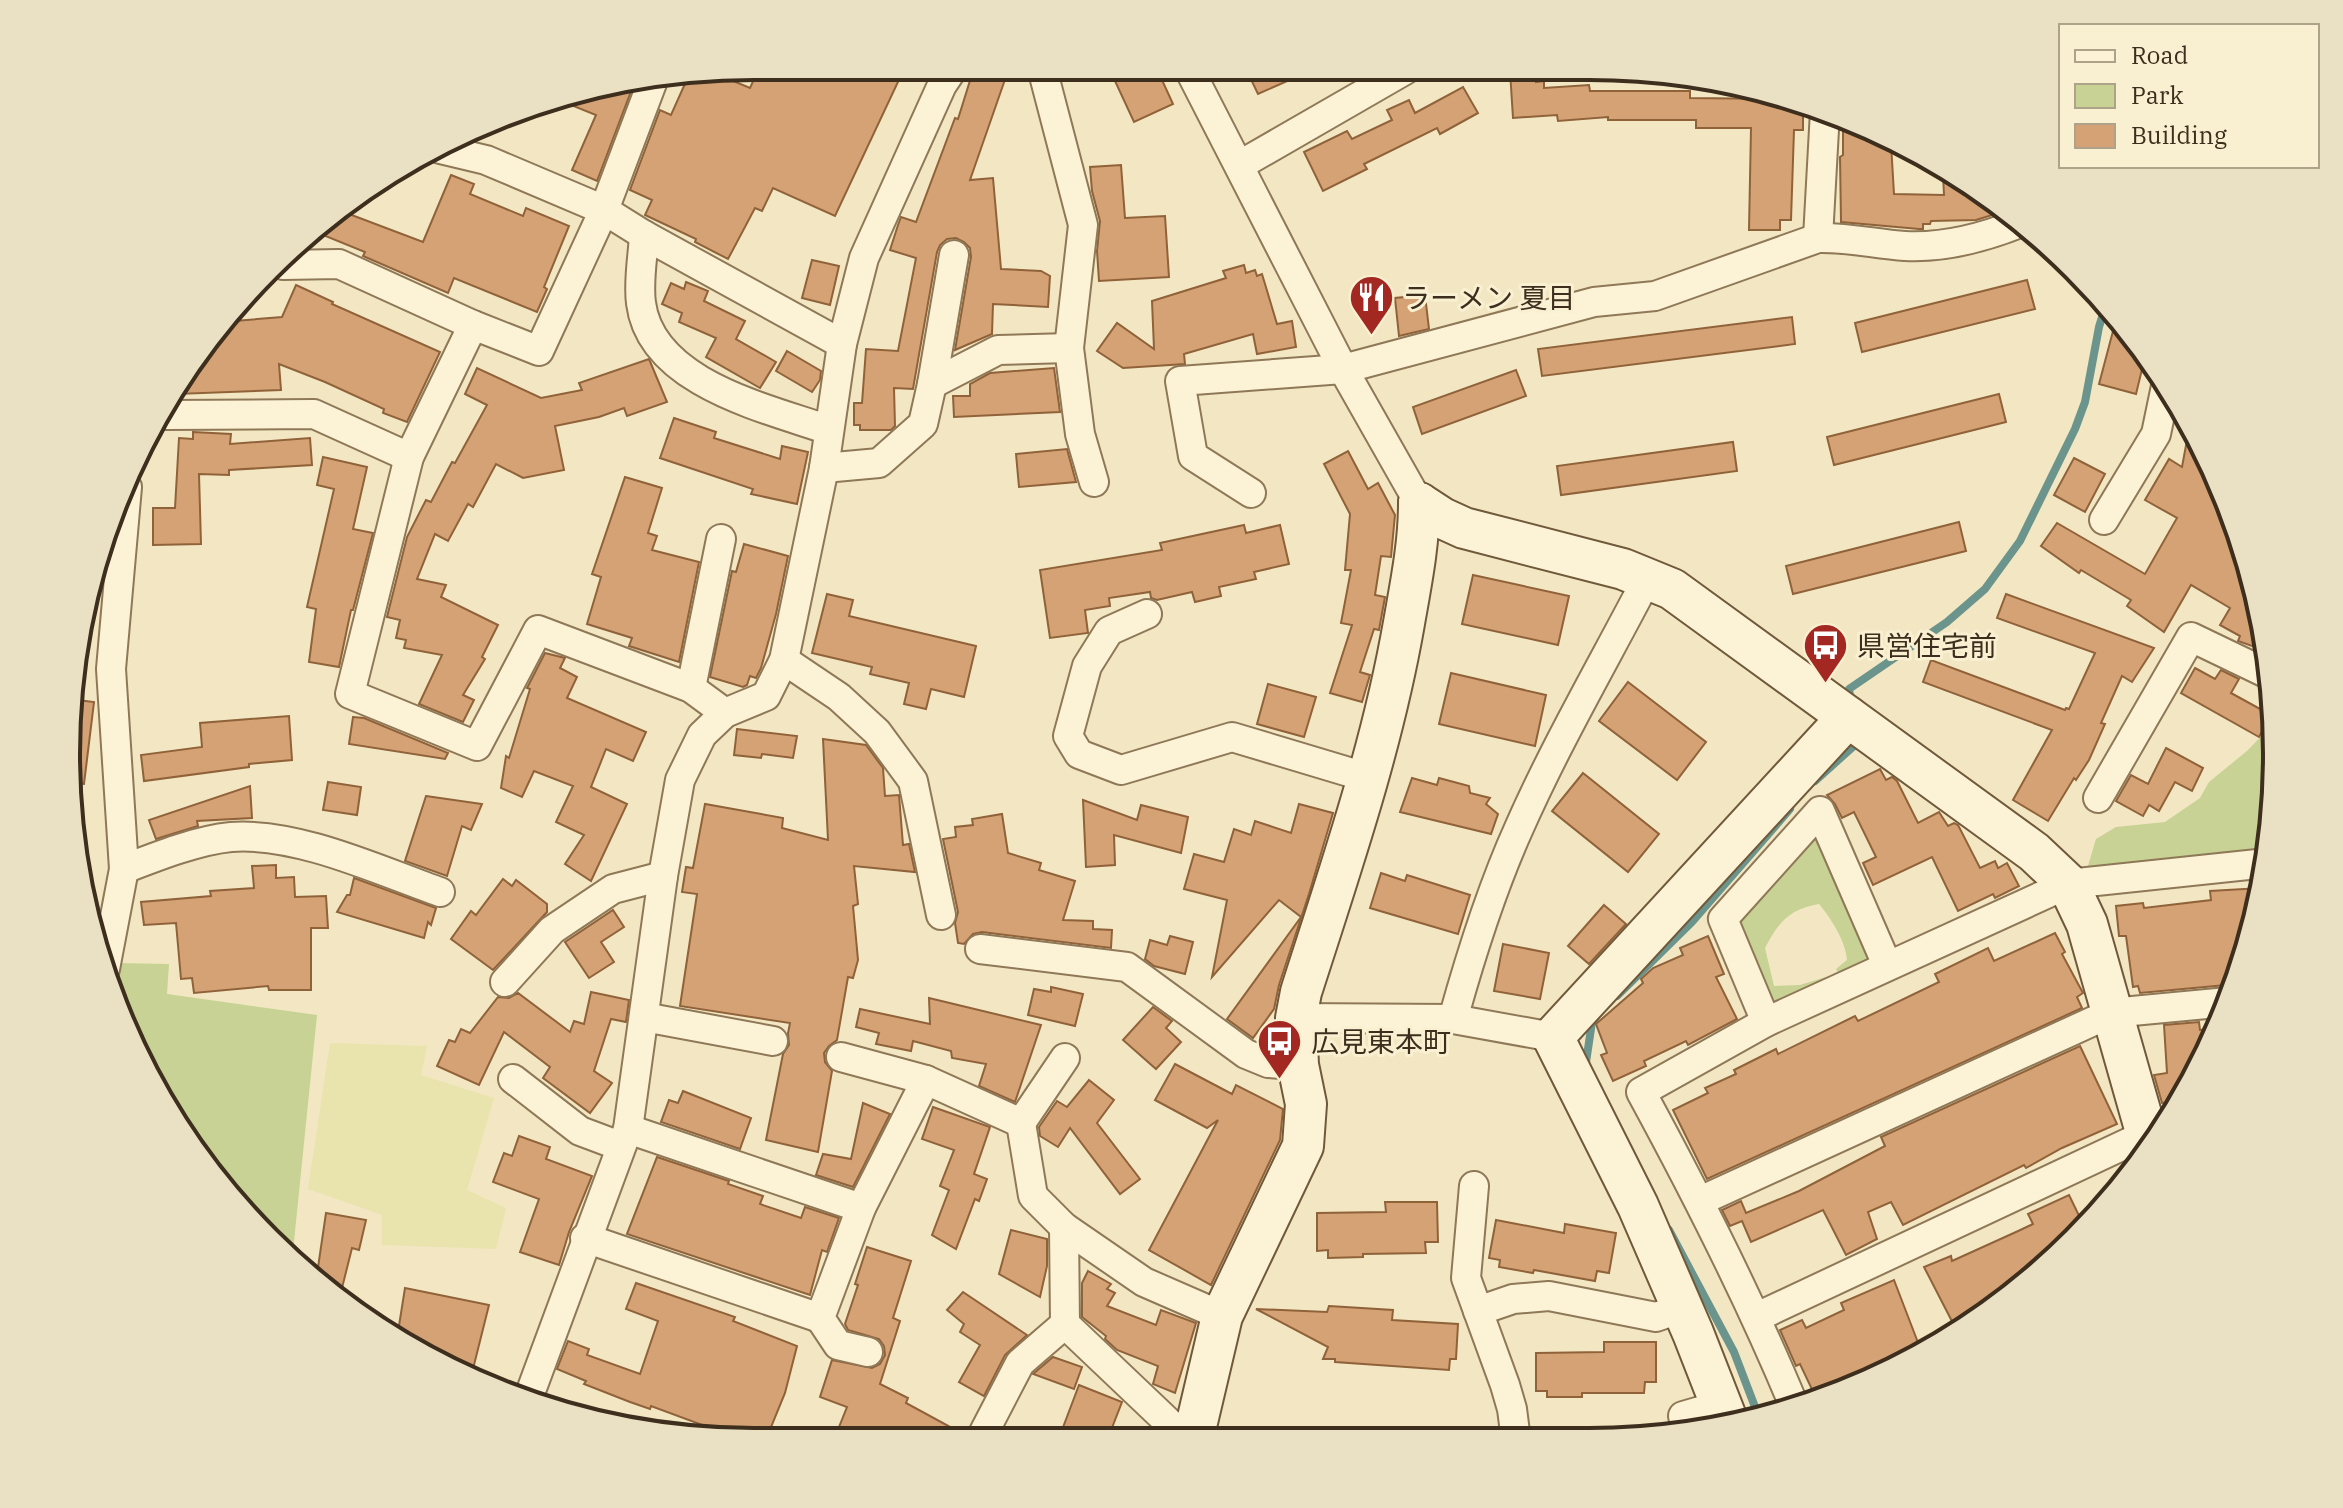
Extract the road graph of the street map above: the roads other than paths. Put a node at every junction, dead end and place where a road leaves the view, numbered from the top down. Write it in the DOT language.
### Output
graph roads {
  1 [pos="945,80"];
  2 [pos="1045,80"];
  3 [pos="1195,80"];
  4 [pos="1388,80"];
  5 [pos="650,89"];
  6 [pos="1824,123"];
  7 [pos="452,152"];
  8 [pos="1240,165"];
  9 [pos="604,210"];
  10 [pos="2009,227"];
  11 [pos="644,235"];
  12 [pos="1818,238"];
  13 [pos="954,255"];
  14 [pos="290,265"];
  15 [pos="473,325"];
  16 [pos="842,344"];
  17 [pos="1069,348"];
  18 [pos="1343,369"];
  19 [pos="932,384"];
  20 [pos="2163,401"];
  21 [pos="171,415"];
  22 [pos="829,430"];
  23 [pos="409,457"];
  24 [pos="824,468"];
  25 [pos="1094,482"];
  26 [pos="1251,493"];
  27 [pos="1419,503"];
  28 [pos="122,520"];
  29 [pos="2104,520"];
  30 [pos="721,539"];
  31 [pos="1648,577"];
  32 [pos="1147,614"];
  33 [pos="784,660"];
  34 [pos="2257,669"];
  35 [pos="691,688"];
  36 [pos="725,713"];
  37 [pos="1848,717"];
  38 [pos="1369,778"];
  39 [pos="2098,798"];
  40 [pos="2253,864"];
  41 [pos="124,869"];
  42 [pos="663,876"];
  43 [pos="2068,884"];
  44 [pos="440,892"];
  45 [pos="941,915"];
  46 [pos="109,948"];
  47 [pos="980,949"];
  48 [pos="1887,965"];
  49 [pos="505,982"];
  50 [pos="2215,1003"];
  51 [pos="2111,1013"];
  52 [pos="644,1017"];
  53 [pos="1296,1018"];
  54 [pos="1453,1019"];
  55 [pos="1766,1022"];
  56 [pos="1553,1037"];
  57 [pos="773,1041"];
  58 [pos="841,1057"];
  59 [pos="1065,1058"];
  60 [pos="1298,1065"];
  61 [pos="513,1079"];
  62 [pos="926,1080"];
  63 [pos="1021,1123"];
  64 [pos="2149,1128"];
  65 [pos="624,1138"];
  66 [pos="2137,1145"];
  67 [pos="1474,1186"];
  68 [pos="1700,1201"];
  69 [pos="861,1208"];
  70 [pos="1064,1227"];
  71 [pos="585,1238"];
  72 [pos="1682,1308"];
  73 [pos="1478,1311"];
  74 [pos="1222,1316"];
  75 [pos="1757,1317"];
  76 [pos="820,1318"];
  77 [pos="1065,1324"];
  78 [pos="868,1352"];
  79 [pos="531,1390"];
  80 [pos="1790,1397"];
  81 [pos="1725,1414"];
  82 [pos="1719,1415"];
  83 [pos="1683,1416"];
  84 [pos="986,1428"];
  85 [pos="1174,1428"];
  86 [pos="1196,1428"];
  87 [pos="1514,1428"];
  1 -- 16 [label="street"];
  2 -- 17 [label="street"];
  3 -- 8 [label="street"];
  4 -- 8 [label="street"];
  5 -- 9 [label="street"];
  6 -- 12 [label="street"];
  7 -- 9 [label="street"];
  8 -- 18 [label="street"];
  9 -- 11 [label="street"];
  9 -- 15 [label="street"];
  10 -- 12 [label="street"];
  11 -- 16 [label="street"];
  11 -- 22 [label="street"];
  12 -- 18 [label="street"];
  13 -- 19 [label="street"];
  14 -- 15 [label="street"];
  15 -- 23 [label="street"];
  16 -- 22 [label="street"];
  17 -- 19 [label="street"];
  17 -- 25 [label="street"];
  18 -- 26 [label="street"];
  18 -- 27 [label="street"];
  19 -- 24 [label="street"];
  20 -- 29 [label="street"];
  21 -- 23 [label="street"];
  22 -- 24 [label="street"];
  23 -- 35 [label="street"];
  24 -- 33 [label="street"];
  27 -- 31 [label="street"];
  27 -- 38 [label="street"];
  28 -- 41 [label="street"];
  30 -- 35 [label="street"];
  31 -- 37 [label="street"];
  31 -- 54 [label="street"];
  32 -- 38 [label="street"];
  33 -- 36 [label="street"];
  33 -- 45 [label="street"];
  34 -- 39 [label="street"];
  35 -- 36 [label="street"];
  36 -- 42 [label="street"];
  37 -- 43 [label="street"];
  37 -- 56 [label="street"];
  38 -- 53 [label="street"];
  40 -- 43 [label="street"];
  41 -- 44 [label="street"];
  41 -- 46 [label="street"];
  42 -- 49 [label="street"];
  42 -- 52 [label="street"];
  43 -- 48 [label="street"];
  43 -- 51 [label="street"];
  47 -- 60 [label="street"];
  48 -- 55 [label="street"];
  48 -- 55 [label="street"];
  50 -- 51 [label="street"];
  51 -- 64 [label="street"];
  51 -- 68 [label="street"];
  52 -- 57 [label="street"];
  52 -- 65 [label="street"];
  53 -- 54 [label="street"];
  53 -- 60 [label="street"];
  54 -- 56 [label="street"];
  55 -- 68 [label="street"];
  56 -- 72 [label="street"];
  58 -- 62 [label="street"];
  59 -- 63 [label="street"];
  60 -- 74 [label="street"];
  61 -- 65 [label="street"];
  62 -- 63 [label="street"];
  62 -- 69 [label="street"];
  63 -- 70 [label="street"];
  65 -- 69 [label="street"];
  65 -- 71 [label="street"];
  66 -- 75 [label="street"];
  67 -- 73 [label="street"];
  68 -- 75 [label="street"];
  69 -- 76 [label="street"];
  70 -- 74 [label="street"];
  70 -- 77 [label="street"];
  71 -- 76 [label="street"];
  71 -- 79 [label="street"];
  72 -- 73 [label="street"];
  72 -- 81 [label="street"];
  73 -- 87 [label="street"];
  74 -- 86 [label="street"];
  75 -- 80 [label="street"];
  76 -- 78 [label="street"];
  77 -- 84 [label="street"];
  77 -- 85 [label="street"];
  82 -- 83 [label="street"];
}
